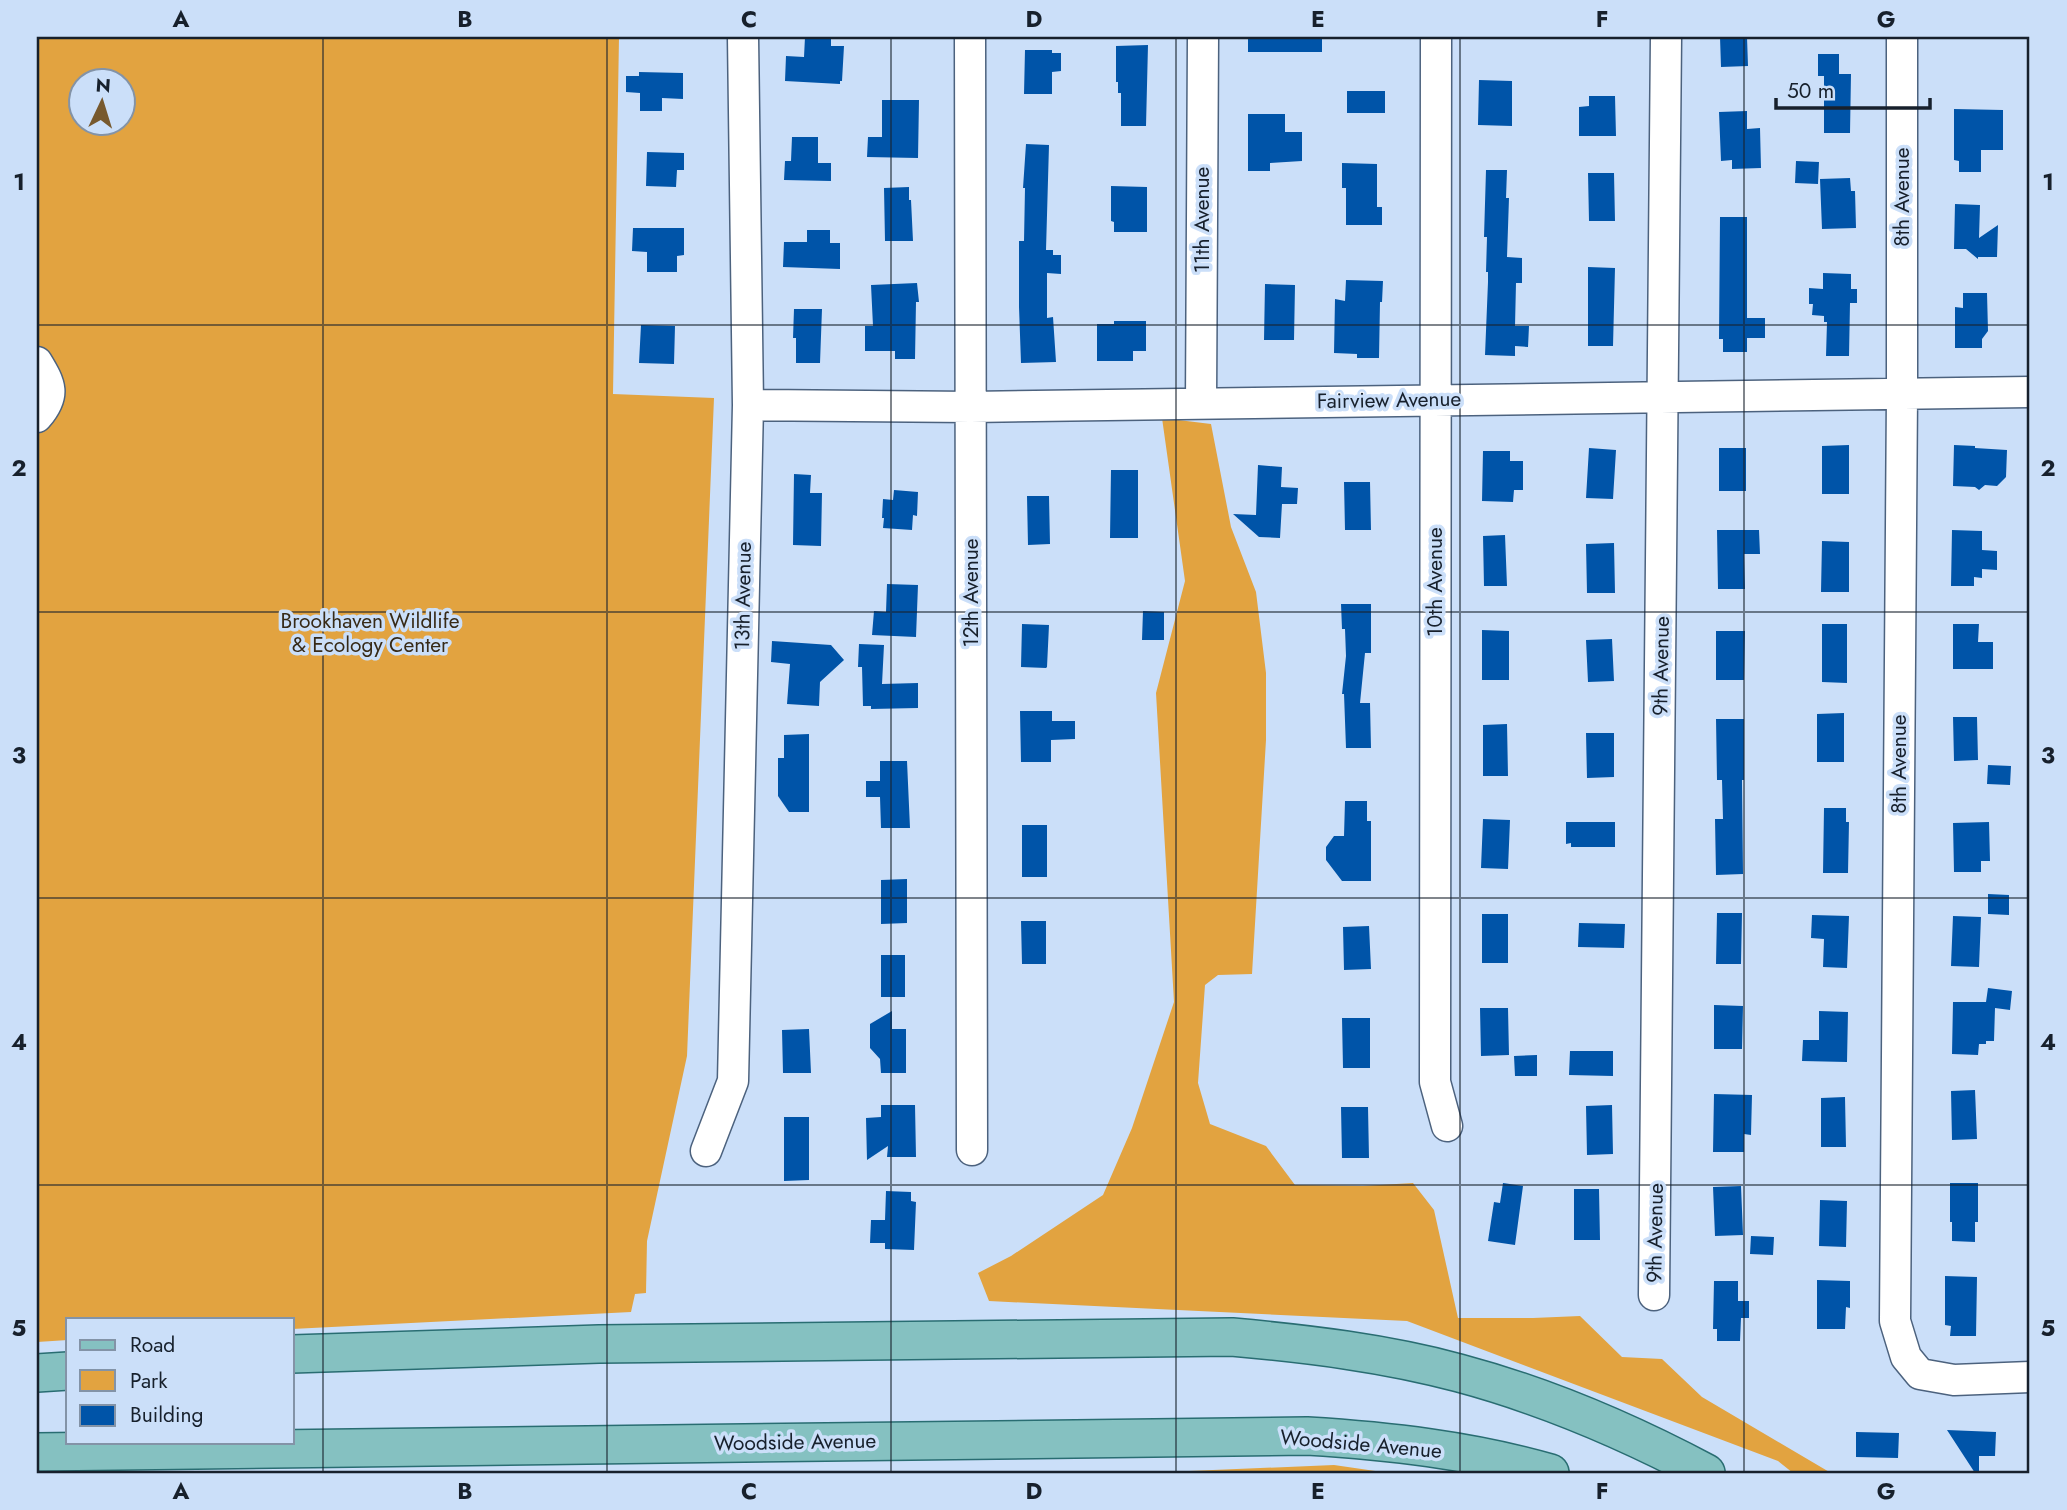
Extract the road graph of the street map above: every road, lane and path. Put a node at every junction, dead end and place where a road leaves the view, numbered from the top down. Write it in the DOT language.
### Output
graph roads {
  1 [pos="743,37"];
  2 [pos="970,37"];
  3 [pos="1203,37"];
  4 [pos="1436,37"];
  5 [pos="1666,37"];
  6 [pos="1902,37"];
  7 [pos="37,362"];
  8 [pos="2030,392"];
  9 [pos="1902,394"];
  10 [pos="1664,397"];
  11 [pos="1434,399"];
  12 [pos="1201,403"];
  13 [pos="747,405"];
  14 [pos="971,407"];
  15 [pos="37,417"];
  16 [pos="1447,1126"];
  17 [pos="972,1150"];
  18 [pos="706,1151"];
  19 [pos="1654,1295"];
  20 [pos="294,1354"];
  21 [pos="66,1370"];
  22 [pos="37,1373"];
  23 [pos="2030,1377"];
  24 [pos="37,1452"];
  25 [pos="1550,1473"];
  26 [pos="1706,1473"];
  1 -- 13 [label="street, 13th Avenue"];
  2 -- 14 [label="street, 12th Avenue"];
  3 -- 12 [label="street, 11th Avenue"];
  4 -- 11 [label="street, 10th Avenue"];
  5 -- 10 [label="street, 9th Avenue"];
  6 -- 9 [label="street, 8th Avenue"];
  7 -- 15 [label="street"];
  8 -- 9 [label="street, Fairview Avenue"];
  9 -- 10 [label="street, Fairview Avenue"];
  9 -- 23 [label="street, 8th Avenue"];
  10 -- 11 [label="street, Fairview Avenue"];
  10 -- 19 [label="street, 9th Avenue"];
  11 -- 12 [label="street, Fairview Avenue"];
  11 -- 16 [label="street, 10th Avenue"];
  12 -- 14 [label="street, Fairview Avenue"];
  13 -- 14 [label="street, Fairview Avenue"];
  13 -- 18 [label="street, 13th Avenue"];
  14 -- 17 [label="street, 12th Avenue"];
  20 -- 26 [label="main road"];
  21 -- 22 [label="main road"];
  24 -- 25 [label="main road, Woodside Avenue"];
}
